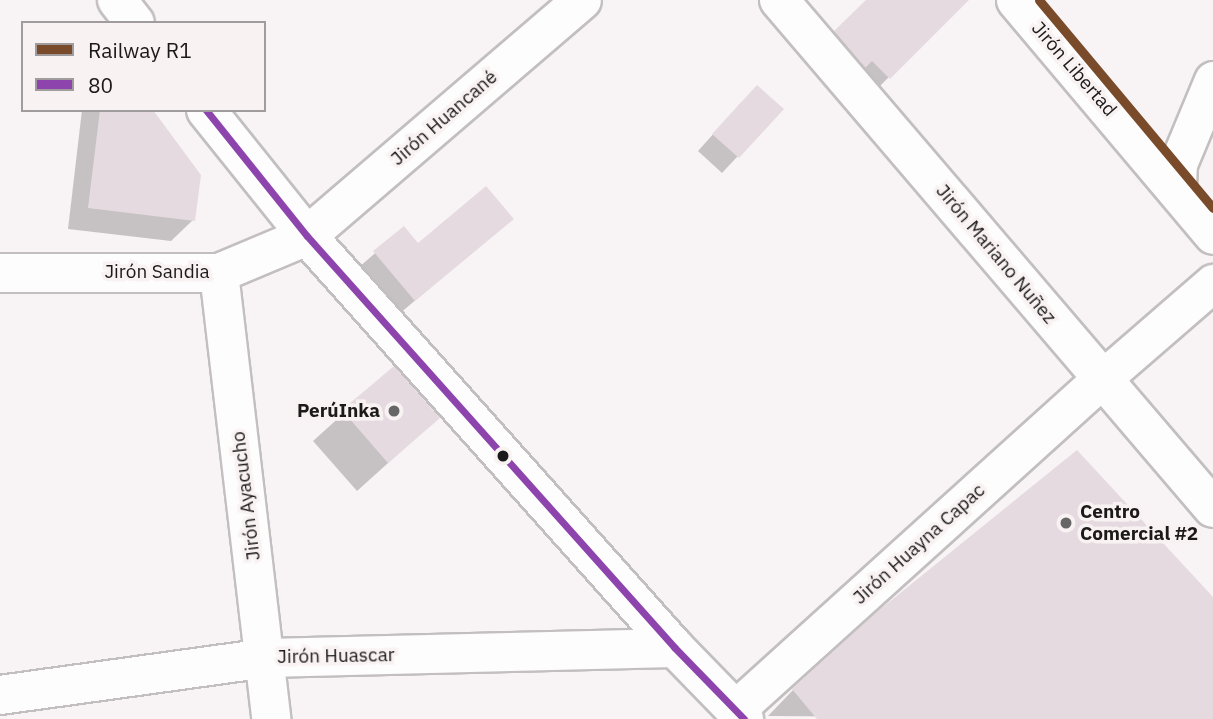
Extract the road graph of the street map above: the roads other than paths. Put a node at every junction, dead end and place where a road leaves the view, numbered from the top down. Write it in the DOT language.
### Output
graph roads {
  1 [pos="117,0"];
  2 [pos="582,0"];
  3 [pos="779,0"];
  4 [pos="1015,0"];
  5 [pos="133,21"];
  6 [pos="1213,80"];
  7 [pos="208,112"];
  8 [pos="1177,188"];
  9 [pos="1213,235"];
  10 [pos="307,236"];
  11 [pos="219,272"];
  12 [pos="0,273"];
  13 [pos="1213,283"];
  14 [pos="1102,379"];
  15 [pos="1213,508"];
  16 [pos="675,648"];
  17 [pos="265,658"];
  18 [pos="0,695"];
  19 [pos="740,714"];
  20 [pos="271,719"];
  1 -- 5 [label="street"];
  2 -- 10 [label="street, Jirón Huancané"];
  3 -- 14 [label="street, Jirón Mariano Nuñez"];
  4 -- 8 [label="street, Jirón Libertad"];
  6 -- 8 [label="street"];
  7 -- 10 [label="street"];
  8 -- 9 [label="street, Jirón Libertad"];
  10 -- 11 [label="street, Jirón Sandia"];
  10 -- 16 [label="street"];
  11 -- 12 [label="street, Jirón Sandia"];
  11 -- 17 [label="street, Jirón Ayacucho"];
  13 -- 14 [label="street"];
  14 -- 15 [label="street, Jirón Mariano Nuñez"];
  14 -- 19 [label="street, Jirón Huayna Capac"];
  16 -- 17 [label="street, Jirón Huascar"];
  16 -- 19 [label="street"];
  17 -- 18 [label="street, Jirón Huascar"];
  17 -- 20 [label="street, Jirón Ayacucho"];
}
